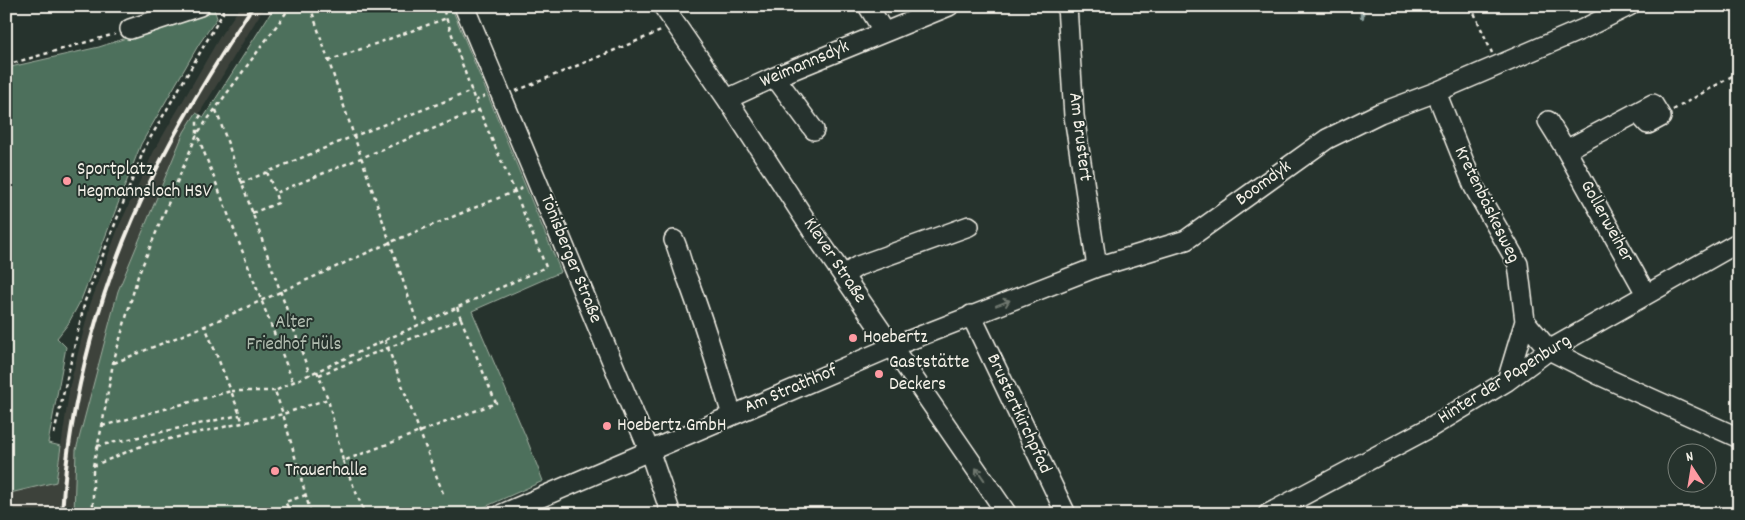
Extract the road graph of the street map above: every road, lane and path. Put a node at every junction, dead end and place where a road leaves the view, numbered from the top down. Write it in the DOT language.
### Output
graph roads {
  1 [pos="200,6"];
  2 [pos="222,6"];
  3 [pos="290,6"];
  4 [pos="310,6"];
  5 [pos="442,6"];
  6 [pos="464,6"];
  7 [pos="664,6"];
  8 [pos="868,6"];
  9 [pos="949,6"];
  10 [pos="1067,6"];
  11 [pos="1471,6"];
  12 [pos="1630,6"];
  13 [pos="447,18"];
  14 [pos="676,25"];
  15 [pos="130,29"];
  16 [pos="884,32"];
  17 [pos="328,61"];
  18 [pos="6,65"];
  19 [pos="1498,65"];
  20 [pos="1739,72"];
  21 [pos="775,77"];
  22 [pos="472,92"];
  23 [pos="1436,92"];
  24 [pos="503,96"];
  25 [pos="727,99"];
  26 [pos="215,109"];
  27 [pos="479,110"];
  28 [pos="201,114"];
  29 [pos="1661,116"];
  30 [pos="1548,121"];
  31 [pos="814,130"];
  32 [pos="197,134"];
  33 [pos="354,136"];
  34 [pos="1566,150"];
  35 [pos="363,158"];
  36 [pos="268,172"];
  37 [pos="241,183"];
  38 [pos="515,192"];
  39 [pos="275,193"];
  40 [pos="252,213"];
  41 [pos="969,226"];
  42 [pos="674,240"];
  43 [pos="391,242"];
  44 [pos="1739,242"];
  45 [pos="1097,267"];
  46 [pos="844,275"];
  47 [pos="281,292"];
  48 [pos="1646,294"];
  49 [pos="260,300"];
  50 [pos="456,307"];
  51 [pos="971,315"];
  52 [pos="461,319"];
  53 [pos="1525,321"];
  54 [pos="418,325"];
  55 [pos="205,326"];
  56 [pos="385,340"];
  57 [pos="892,347"];
  58 [pos="388,348"];
  59 [pos="1549,350"];
  60 [pos="113,364"];
  61 [pos="317,371"];
  62 [pos="310,375"];
  63 [pos="319,375"];
  64 [pos="1507,381"];
  65 [pos="293,382"];
  66 [pos="231,391"];
  67 [pos="275,391"];
  68 [pos="328,399"];
  69 [pos="283,414"];
  70 [pos="732,415"];
  71 [pos="240,416"];
  72 [pos="243,423"];
  73 [pos="102,426"];
  74 [pos="420,432"];
  75 [pos="54,434"];
  76 [pos="1739,438"];
  77 [pos="97,446"];
  78 [pos="649,450"];
  79 [pos="343,461"];
  80 [pos="92,466"];
  81 [pos="306,495"];
  82 [pos="444,496"];
  83 [pos="289,509"];
  84 [pos="525,509"];
  85 [pos="93,514"];
  86 [pos="281,514"];
  87 [pos="292,514"];
  88 [pos="311,514"];
  89 [pos="364,514"];
  90 [pos="502,514"];
  91 [pos="671,514"];
  92 [pos="1007,514"];
  93 [pos="1066,514"];
  94 [pos="1268,514"];
  1 -- 15 [label="street"];
  2 -- 75 [label="path"];
  3 -- 26 [label="path"];
  4 -- 17 [label="path"];
  5 -- 13 [label="path"];
  6 -- 24 [label="street, Tönisberger Straße"];
  7 -- 14 [label="street, Klever Straße"];
  8 -- 16 [label="street"];
  9 -- 16 [label="street, Weimannsdyk"];
  10 -- 45 [label="street, Am Brustert"];
  11 -- 19 [label="path"];
  12 -- 19 [label="street, Boomdyk"];
  13 -- 17 [label="path"];
  13 -- 22 [label="path"];
  14 -- 24 [label="path"];
  14 -- 25 [label="street, Klever Straße"];
  15 -- 18 [label="path"];
  16 -- 21 [label="street, Weimannsdyk"];
  17 -- 33 [label="path"];
  19 -- 23 [label="street, Boomdyk"];
  20 -- 29 [label="path"];
  21 -- 25 [label="street, Weimannsdyk"];
  21 -- 31 [label="street"];
  22 -- 27 [label="path"];
  22 -- 33 [label="path"];
  23 -- 45 [label="street, Boomdyk"];
  23 -- 53 [label="street, Kretenbäskesweg"];
  24 -- 78 [label="street, Tönisberger Straße"];
  25 -- 46 [label="street, Klever Straße"];
  26 -- 32 [label="path"];
  26 -- 37 [label="path"];
  27 -- 35 [label="path"];
  27 -- 38 [label="path"];
  28 -- 32 [label="path"];
  29 -- 34 [label="street"];
  30 -- 34 [label="street, Gollerweiher"];
  32 -- 49 [label="path"];
  32 -- 60 [label="path"];
  33 -- 35 [label="path"];
  33 -- 36 [label="path"];
  34 -- 48 [label="street, Gollerweiher"];
  35 -- 39 [label="path"];
  35 -- 43 [label="path"];
  36 -- 37 [label="path"];
  36 -- 39 [label="path"];
  37 -- 40 [label="path"];
  38 -- 43 [label="path"];
  38 -- 50 [label="path"];
  39 -- 40 [label="path"];
  40 -- 47 [label="path"];
  41 -- 46 [label="street"];
  42 -- 70 [label="street"];
  43 -- 47 [label="path"];
  43 -- 54 [label="path"];
  44 -- 48 [label="street, Hinter der Papenburg"];
  51 -- 45 [label="street, Boomdyk, one-way"];
  46 -- 57 [label="street, Klever Straße"];
  47 -- 49 [label="path"];
  47 -- 62 [label="path"];
  48 -- 59 [label="street, Hinter der Papenburg"];
  49 -- 55 [label="path"];
  49 -- 65 [label="path"];
  50 -- 52 [label="path"];
  50 -- 54 [label="path"];
  51 -- 57 [label="street, Boomdyk"];
  51 -- 93 [label="street, Brustertkirchpfad"];
  52 -- 58 [label="path"];
  52 -- 74 [label="path"];
  53 -- 59 [label="street"];
  53 -- 64 [label="street, Kretenbäskesweg"];
  54 -- 56 [label="path"];
  55 -- 60 [label="path"];
  55 -- 66 [label="path"];
  56 -- 58 [label="path"];
  56 -- 61 [label="path"];
  57 -- 70 [label="street, Am Strathhof"];
  92 -- 57 [label="street, Klever Straße, one-way"];
  58 -- 63 [label="path"];
  58 -- 74 [label="path"];
  59 -- 64 [label="street, Hinter der Papenburg"];
  59 -- 76 [label="street"];
  60 -- 73 [label="path"];
  61 -- 62 [label="path"];
  61 -- 63 [label="path"];
  62 -- 65 [label="path"];
  63 -- 68 [label="path"];
  64 -- 94 [label="street, Hinter der Papenburg"];
  65 -- 67 [label="path"];
  66 -- 67 [label="path"];
  66 -- 71 [label="path"];
  66 -- 73 [label="path"];
  67 -- 69 [label="path"];
  68 -- 69 [label="path"];
  68 -- 79 [label="path"];
  69 -- 72 [label="path"];
  69 -- 81 [label="path"];
  70 -- 78 [label="street, Am Strathhof"];
  71 -- 72 [label="path"];
  71 -- 77 [label="path"];
  72 -- 80 [label="path"];
  73 -- 77 [label="path"];
  74 -- 79 [label="path"];
  74 -- 82 [label="path"];
  77 -- 80 [label="path"];
  78 -- 84 [label="street, Am Strathhof"];
  78 -- 91 [label="street, Tönisberger Straße"];
  79 -- 89 [label="path"];
  80 -- 85 [label="path"];
  81 -- 83 [label="path"];
  81 -- 88 [label="path"];
  83 -- 86 [label="path"];
  83 -- 87 [label="path"];
  84 -- 90 [label="street, Am Strathhof"];
}
